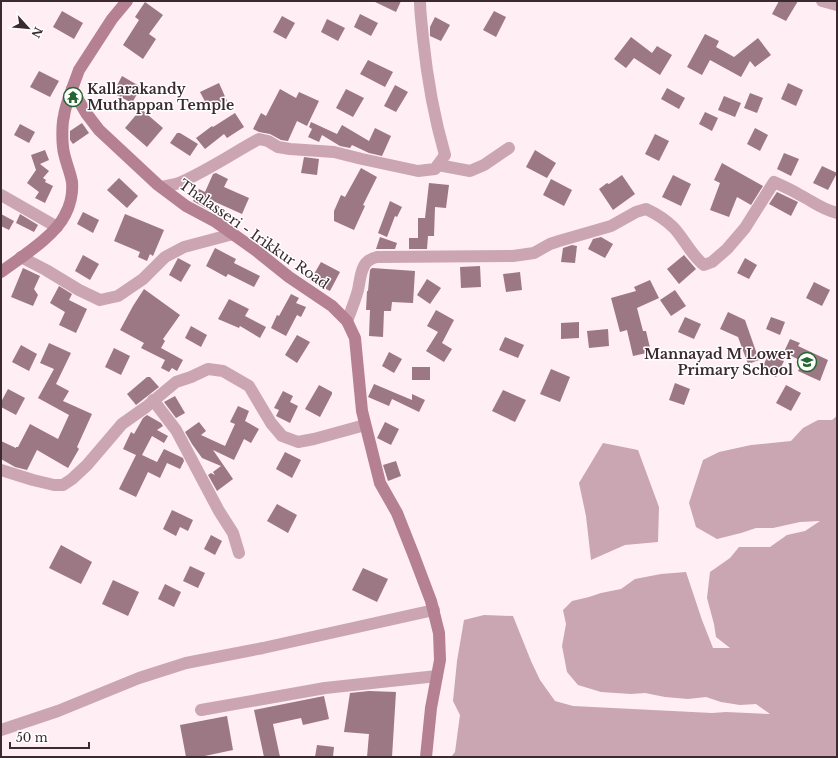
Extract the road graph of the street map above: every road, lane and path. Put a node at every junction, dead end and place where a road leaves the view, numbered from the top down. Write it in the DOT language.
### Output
graph roads {
  1 [pos="127,1"];
  2 [pos="420,1"];
  3 [pos="822,1"];
  4 [pos="837,5"];
  5 [pos="72,89"];
  6 [pos="509,148"];
  7 [pos="438,165"];
  8 [pos="161,187"];
  9 [pos="1,196"];
  10 [pos="837,213"];
  11 [pos="57,227"];
  12 [pos="233,234"];
  13 [pos="21,257"];
  14 [pos="1,272"];
  15 [pos="347,321"];
  16 [pos="154,400"];
  17 [pos="365,425"];
  18 [pos="1,470"];
  19 [pos="239,553"];
  20 [pos="434,610"];
  21 [pos="436,676"];
  22 [pos="201,710"];
  23 [pos="1,730"];
  24 [pos="426,757"];
  1 -- 5 [label="main road"];
  2 -- 7 [label="street"];
  3 -- 4 [label="street"];
  5 -- 8 [label="main road, Thalasseri - Irikkur Road"];
  5 -- 11 [label="main road"];
  6 -- 7 [label="street"];
  7 -- 8 [label="street"];
  8 -- 12 [label="main road, Thalasseri - Irikkur Road"];
  9 -- 11 [label="street"];
  10 -- 15 [label="street"];
  11 -- 13 [label="main road"];
  12 -- 13 [label="street"];
  12 -- 15 [label="main road, Thalasseri - Irikkur Road"];
  13 -- 14 [label="main road"];
  15 -- 17 [label="main road, Thalasseri - Irikkur Road"];
  16 -- 17 [label="street"];
  16 -- 18 [label="street"];
  16 -- 19 [label="street"];
  17 -- 20 [label="main road, Thalasseri - Irikkur Road"];
  20 -- 21 [label="main road, Thalasseri - Irikkur Road"];
  20 -- 23 [label="street"];
  21 -- 22 [label="street"];
  21 -- 24 [label="main road, Thalasseri - Irikkur Road"];
}
